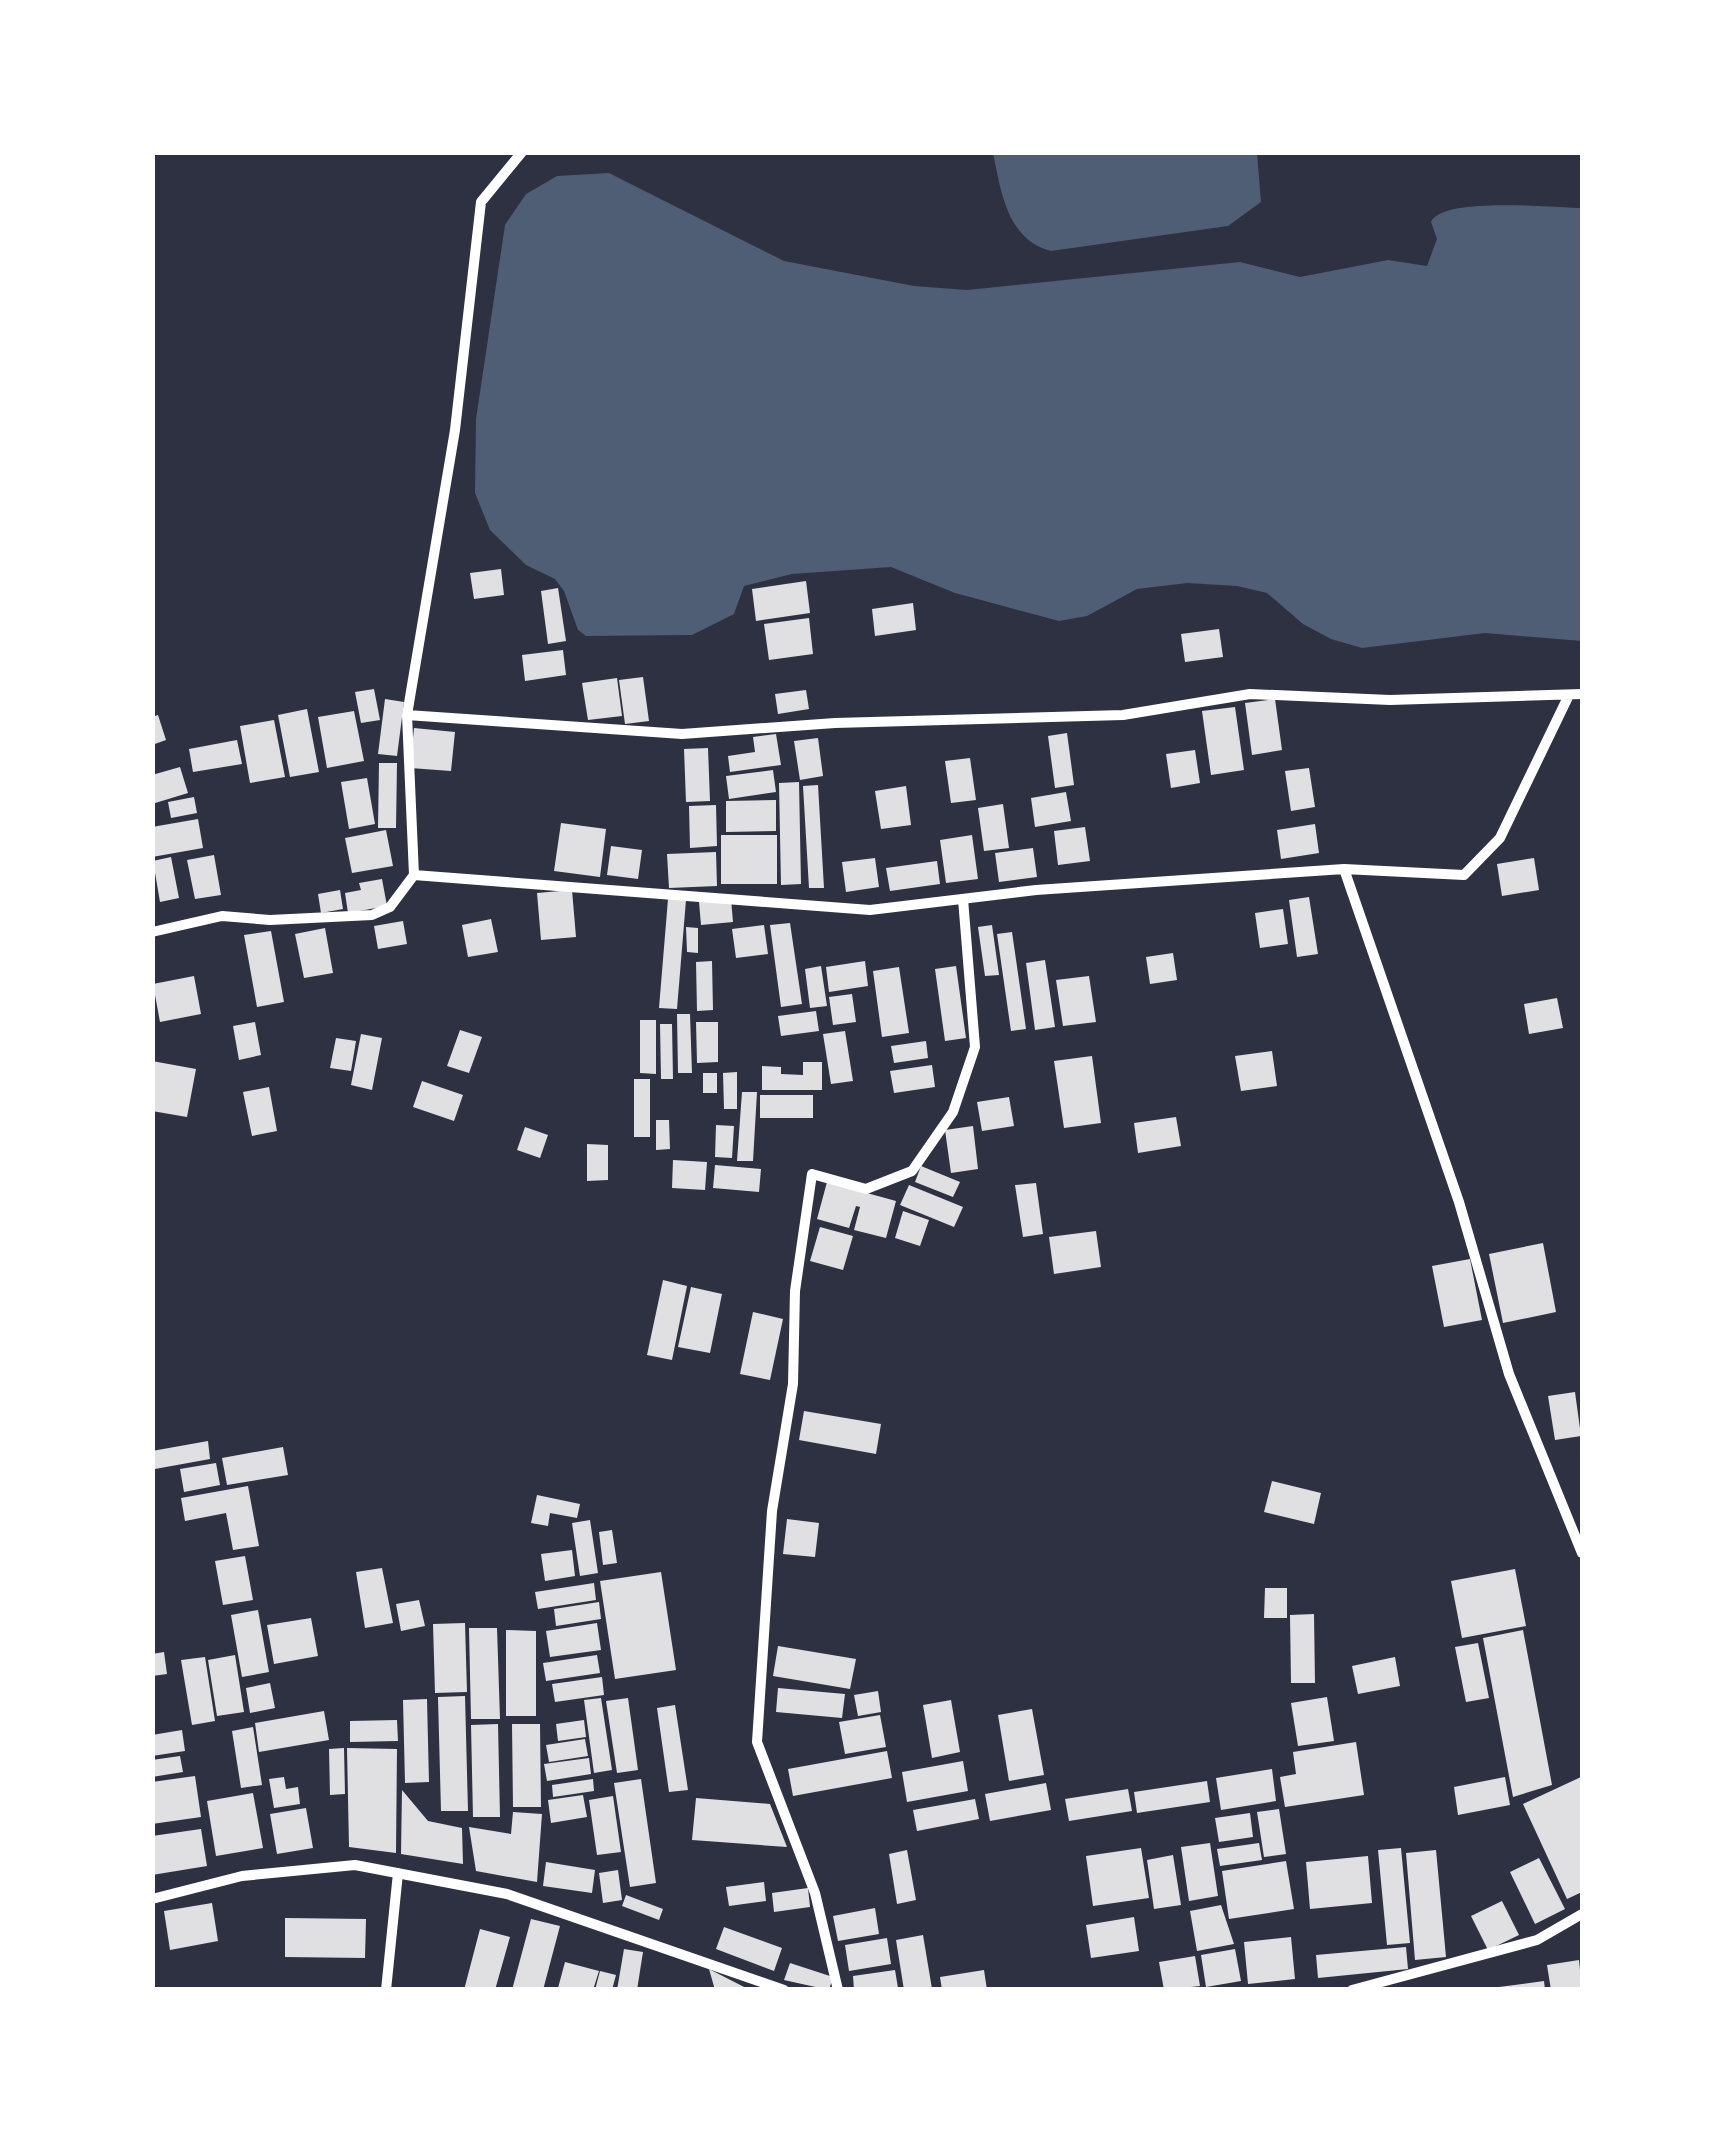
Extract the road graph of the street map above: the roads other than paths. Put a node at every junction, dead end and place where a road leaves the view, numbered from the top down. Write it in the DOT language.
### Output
graph roads {
  1 [pos="522,152"];
  2 [pos="1582,694"];
  3 [pos="1569,695"];
  4 [pos="407,715"];
  5 [pos="1344,868"];
  6 [pos="414,875"];
  7 [pos="963,899"];
  8 [pos="152,932"];
  9 [pos="1582,1553"];
  10 [pos="398,1873"];
  11 [pos="152,1899"];
  12 [pos="1582,1914"];
  13 [pos="386,1990"];
  14 [pos="784,1990"];
  15 [pos="838,1990"];
  16 [pos="1352,1990"];
  1 -- 4 [label="street"];
  2 -- 3 [label="street"];
  3 -- 4 [label="street"];
  3 -- 5 [label="street"];
  4 -- 6 [label="street"];
  5 -- 7 [label="street"];
  5 -- 9 [label="street"];
  6 -- 7 [label="street"];
  6 -- 8 [label="street"];
  7 -- 15 [label="street"];
  10 -- 11 [label="street"];
  10 -- 13 [label="street"];
  10 -- 14 [label="street"];
  12 -- 16 [label="street"];
}
